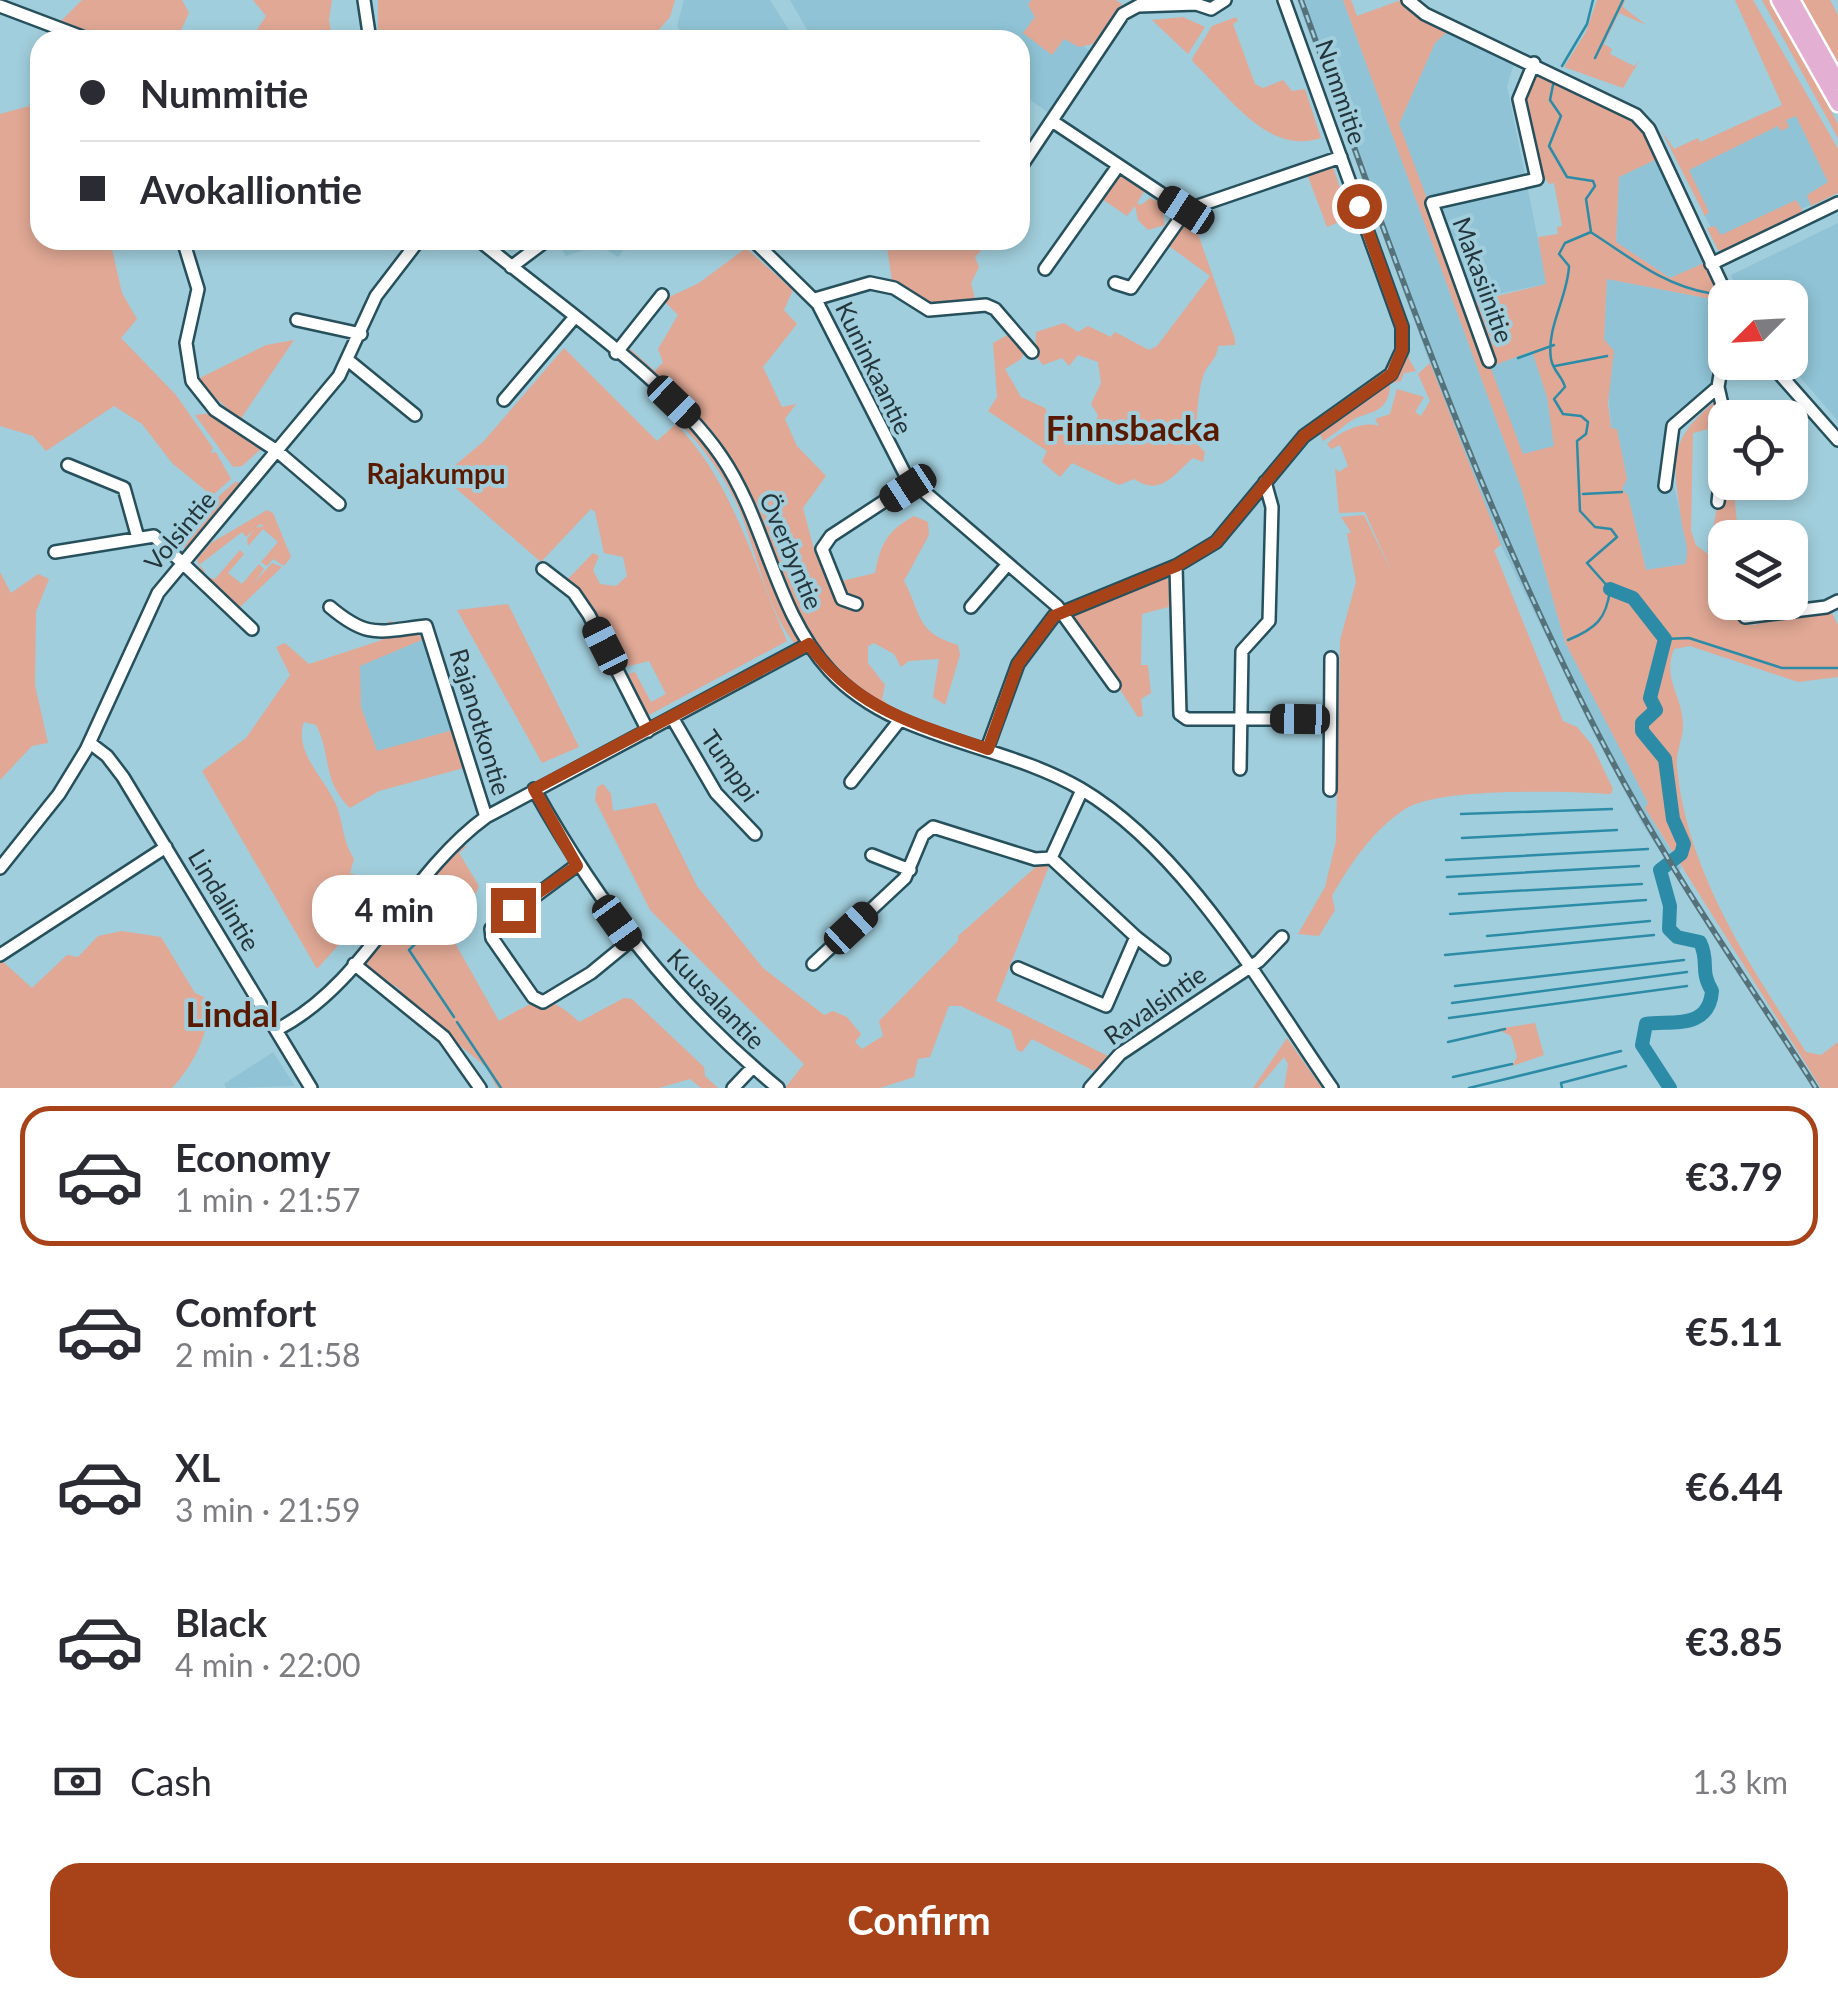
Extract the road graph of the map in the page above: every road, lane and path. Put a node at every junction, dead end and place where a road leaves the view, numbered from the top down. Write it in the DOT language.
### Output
graph roads {
  1 [pos="364,0"];
  2 [pos="372,0"];
  3 [pos="1225,0"];
  4 [pos="1284,0"];
  5 [pos="1408,0"];
  6 [pos="1779,0"];
  7 [pos="1792,0"];
  8 [pos="1199,2"];
  9 [pos="1143,3"];
  10 [pos="0,6"];
  11 [pos="64,30"];
  12 [pos="368,30"];
  13 [pos="369,30"];
  14 [pos="1534,64"];
  15 [pos="1838,82"];
  16 [pos="1838,104"];
  17 [pos="1052,121"];
  18 [pos="1030,153"];
  19 [pos="1340,157"];
  20 [pos="1118,166"];
  21 [pos="1838,202"];
  22 [pos="1186,210"];
  23 [pos="186,250"];
  24 [pos="411,250"];
  25 [pos="491,250"];
  26 [pos="534,250"];
  27 [pos="763,250"];
  28 [pos="1712,264"];
  29 [pos="511,267"];
  30 [pos="1045,269"];
  31 [pos="1720,280"];
  32 [pos="1115,282"];
  33 [pos="662,296"];
  34 [pos="815,299"];
  35 [pos="574,318"];
  36 [pos="297,320"];
  37 [pos="361,334"];
  38 [pos="1032,352"];
  39 [pos="616,353"];
  40 [pos="349,362"];
  41 [pos="1489,362"];
  42 [pos="1719,380"];
  43 [pos="1786,380"];
  44 [pos="1718,386"];
  45 [pos="504,400"];
  46 [pos="1721,400"];
  47 [pos="415,415"];
  48 [pos="1838,440"];
  49 [pos="277,450"];
  50 [pos="68,465"];
  51 [pos="1265,482"];
  52 [pos="912,483"];
  53 [pos="1665,486"];
  54 [pos="339,504"];
  55 [pos="138,538"];
  56 [pos="55,552"];
  57 [pos="1008,564"];
  58 [pos="181,565"];
  59 [pos="1176,566"];
  60 [pos="544,569"];
  61 [pos="1838,601"];
  62 [pos="856,604"];
  63 [pos="330,607"];
  64 [pos="971,607"];
  65 [pos="1808,609"];
  66 [pos="1064,614"];
  67 [pos="252,629"];
  68 [pos="809,644"];
  69 [pos="1331,658"];
  70 [pos="1114,685"];
  71 [pos="1241,718"];
  72 [pos="1330,719"];
  73 [pos="673,720"];
  74 [pos="900,720"];
  75 [pos="648,731"];
  76 [pos="90,744"];
  77 [pos="988,749"];
  78 [pos="1240,769"];
  79 [pos="851,782"];
  80 [pos="534,789"];
  81 [pos="1082,790"];
  82 [pos="1330,790"];
  83 [pos="486,817"];
  84 [pos="755,834"];
  85 [pos="166,847"];
  86 [pos="872,855"];
  87 [pos="1050,858"];
  88 [pos="577,866"];
  89 [pos="0,868"];
  90 [pos="910,870"];
  91 [pos="1136,937"];
  92 [pos="1282,938"];
  93 [pos="630,940"];
  94 [pos="0,954"];
  95 [pos="1164,959"];
  96 [pos="354,964"];
  97 [pos="813,964"];
  98 [pos="1252,966"];
  99 [pos="1018,968"];
  100 [pos="276,1030"];
  101 [pos="753,1067"];
  102 [pos="308,1087"];
  103 [pos="480,1088"];
  104 [pos="733,1088"];
  105 [pos="778,1088"];
  106 [pos="1090,1088"];
  107 [pos="1332,1088"];
  1 -- 12 [label="street"];
  2 -- 13 [label="street"];
  3 -- 8 [label="street"];
  4 -- 19 [label="street, Nummitie"];
  5 -- 14 [label="street"];
  6 -- 16 [label="main road"];
  7 -- 15 [label="main road"];
  8 -- 9 [label="street"];
  9 -- 17 [label="street"];
  10 -- 11 [label="street"];
  14 -- 28 [label="street"];
  14 -- 41 [label="street, Makasiinitie"];
  17 -- 18 [label="street"];
  17 -- 20 [label="street"];
  19 -- 22 [label="street"];
  19 -- 51 [label="street, Nummitie"];
  20 -- 22 [label="street"];
  20 -- 30 [label="street"];
  21 -- 28 [label="street"];
  22 -- 32 [label="street"];
  23 -- 49 [label="street"];
  24 -- 37 [label="street, Volsintie"];
  25 -- 29 [label="street, Överbyntie"];
  26 -- 29 [label="street"];
  27 -- 34 [label="street, Kuninkaantie"];
  28 -- 31 [label="street"];
  29 -- 35 [label="street, Överbyntie"];
  33 -- 39 [label="street"];
  34 -- 38 [label="street"];
  34 -- 52 [label="street, Kuninkaantie"];
  35 -- 39 [label="street, Överbyntie"];
  35 -- 45 [label="street"];
  36 -- 37 [label="street"];
  37 -- 40 [label="street, Volsintie"];
  39 -- 68 [label="street, Överbyntie"];
  40 -- 47 [label="street"];
  40 -- 49 [label="street, Volsintie"];
  42 -- 44 [label="street"];
  43 -- 48 [label="street"];
  44 -- 46 [label="street"];
  44 -- 53 [label="street"];
  49 -- 54 [label="street"];
  49 -- 58 [label="street, Volsintie"];
  50 -- 55 [label="street"];
  51 -- 59 [label="street, Nummitie"];
  51 -- 71 [label="street"];
  52 -- 57 [label="street, Kuninkaantie"];
  52 -- 62 [label="street"];
  55 -- 56 [label="street"];
  55 -- 58 [label="street"];
  57 -- 64 [label="street"];
  57 -- 66 [label="street, Kuninkaantie"];
  58 -- 67 [label="street"];
  58 -- 76 [label="street, Volsintie"];
  59 -- 66 [label="street, Nummitie"];
  59 -- 71 [label="street"];
  60 -- 75 [label="street"];
  61 -- 65 [label="street"];
  63 -- 83 [label="street, Rajanotkontie"];
  66 -- 70 [label="street, Kuninkaantie"];
  66 -- 77 [label="street, Nummitie"];
  68 -- 73 [label="street"];
  68 -- 74 [label="street, Överbyntie"];
  69 -- 72 [label="street"];
  71 -- 72 [label="street"];
  71 -- 78 [label="street"];
  72 -- 82 [label="street"];
  73 -- 75 [label="street"];
  73 -- 84 [label="street, Tumppi"];
  74 -- 77 [label="street, Överbyntie"];
  74 -- 79 [label="street"];
  75 -- 80 [label="street"];
  76 -- 85 [label="street, Lindalintie"];
  76 -- 89 [label="street, Volsintie"];
  77 -- 81 [label="street, Överbyntie"];
  80 -- 83 [label="street"];
  80 -- 88 [label="street, Kuusalantie"];
  81 -- 87 [label="street"];
  81 -- 98 [label="street, Överbyntie"];
  83 -- 96 [label="street"];
  85 -- 94 [label="street"];
  85 -- 100 [label="street, Lindalintie"];
  86 -- 90 [label="street"];
  87 -- 90 [label="street"];
  87 -- 91 [label="street"];
  88 -- 93 [label="street, Kuusalantie"];
  88 -- 93 [label="street"];
  90 -- 97 [label="street"];
  91 -- 95 [label="street"];
  91 -- 99 [label="street"];
  92 -- 98 [label="street, Ravalsintie"];
  93 -- 101 [label="street, Kuusalantie"];
  96 -- 100 [label="street"];
  96 -- 103 [label="street"];
  98 -- 106 [label="street, Ravalsintie"];
  98 -- 107 [label="street, Överbyntie"];
  100 -- 102 [label="street, Lindalintie"];
  101 -- 104 [label="street, Kuusalantie"];
  101 -- 105 [label="street"];
}
